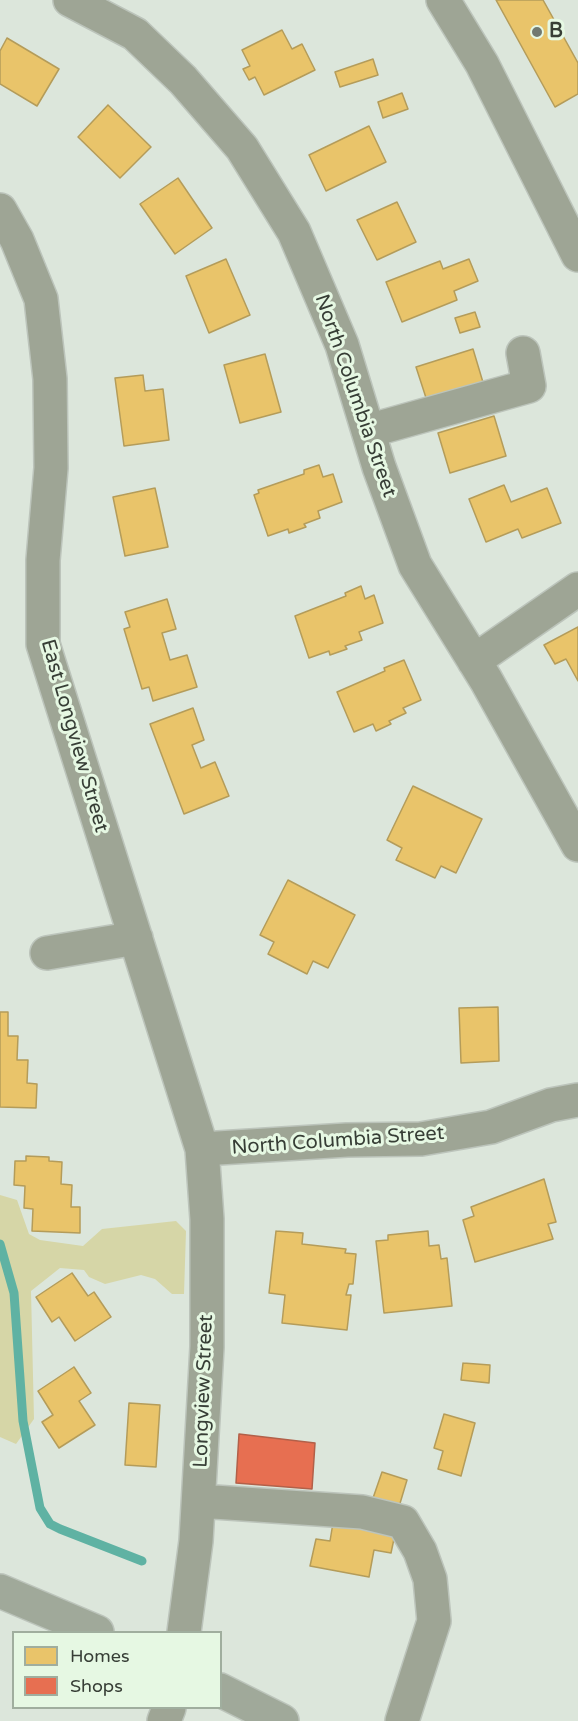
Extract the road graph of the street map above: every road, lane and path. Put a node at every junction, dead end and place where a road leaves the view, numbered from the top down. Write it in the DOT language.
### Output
graph roads {
  1 [pos="70,0"];
  2 [pos="443,0"];
  3 [pos="0,210"];
  4 [pos="578,255"];
  5 [pos="523,353"];
  6 [pos="368,431"];
  7 [pos="578,589"];
  8 [pos="474,660"];
  9 [pos="578,845"];
  10 [pos="136,938"];
  11 [pos="46,953"];
  12 [pos="578,1100"];
  13 [pos="202,1149"];
  14 [pos="199,1501"];
  15 [pos="0,1591"];
  16 [pos="95,1631"];
  17 [pos="184,1631"];
  18 [pos="222,1691"];
  19 [pos="282,1721"];
  20 [pos="402,1721"];
  1 -- 6 [label="street, North Columbia Street"];
  2 -- 4 [label="street"];
  3 -- 10 [label="street, East Longview Street"];
  5 -- 6 [label="street"];
  6 -- 8 [label="street, North Columbia Street"];
  7 -- 8 [label="street"];
  8 -- 9 [label="street, North Columbia Street"];
  10 -- 11 [label="street"];
  10 -- 13 [label="street, East Longview Street"];
  12 -- 13 [label="street, North Columbia Street"];
  13 -- 14 [label="street, Longview Street"];
  14 -- 17 [label="street, Longview Street"];
  14 -- 20 [label="street"];
  15 -- 16 [label="main road"];
  18 -- 19 [label="main road"];
}
